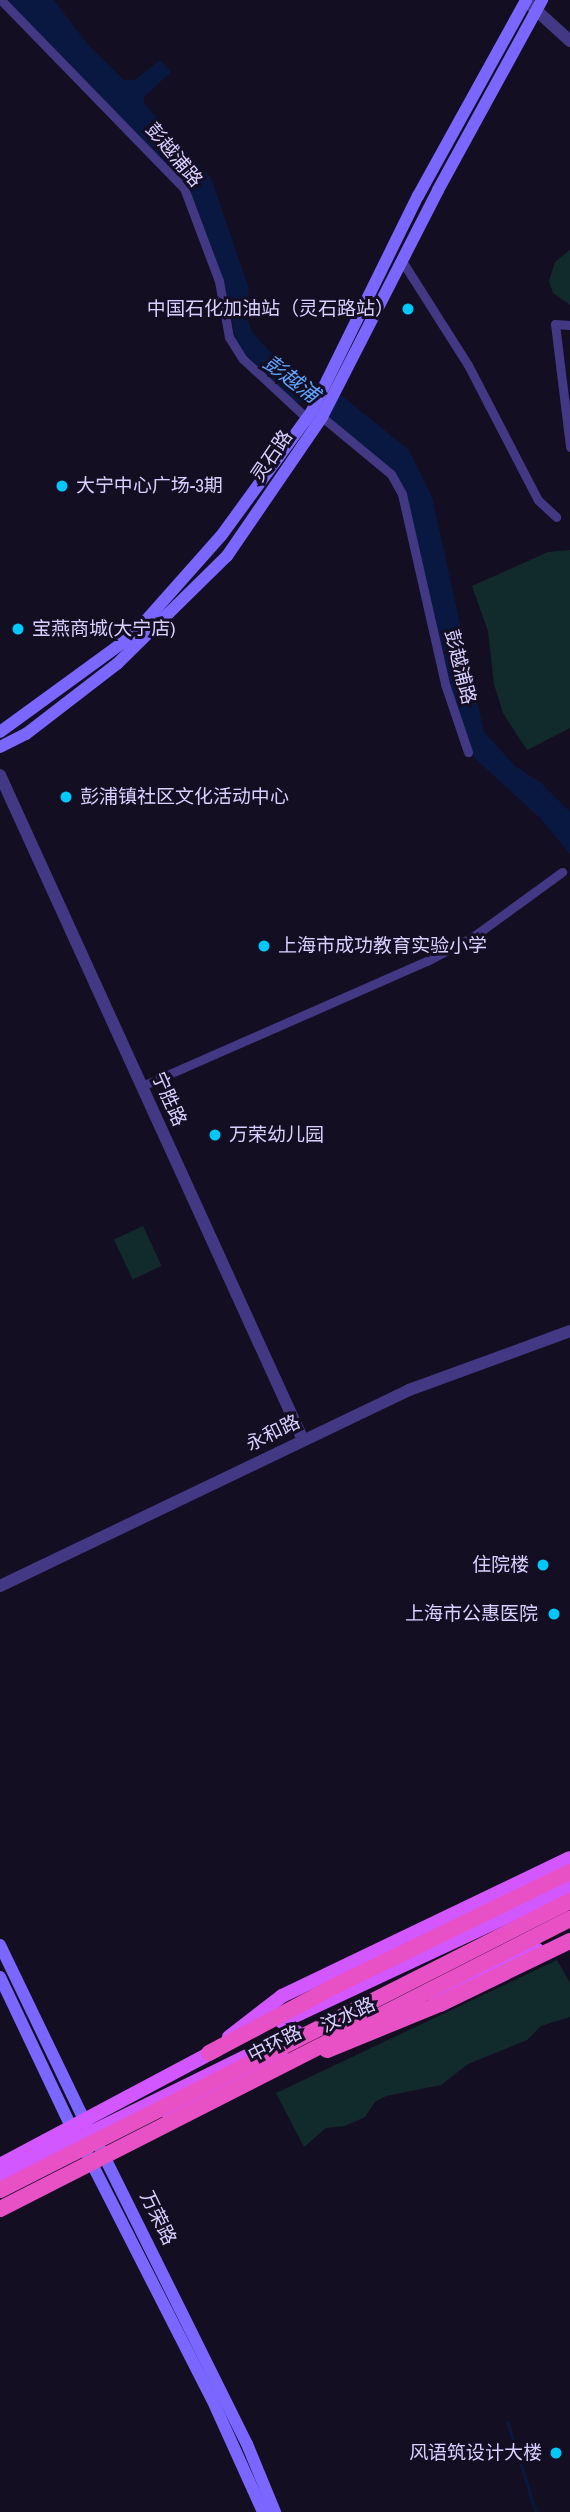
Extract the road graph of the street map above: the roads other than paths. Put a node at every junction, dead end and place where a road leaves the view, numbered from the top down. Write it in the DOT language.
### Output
graph roads {
  1 [pos="1,0"];
  2 [pos="526,0"];
  3 [pos="540,5"];
  4 [pos="570,41"];
  5 [pos="402,261"];
  6 [pos="570,325"];
  7 [pos="566,375"];
  8 [pos="334,382"];
  9 [pos="315,418"];
  10 [pos="570,447"];
  11 [pos="556,517"];
  12 [pos="0,732"];
  13 [pos="0,747"];
  14 [pos="468,752"];
  15 [pos="0,775"];
  16 [pos="562,872"];
  17 [pos="142,1086"];
  18 [pos="570,1331"];
  19 [pos="303,1440"];
  20 [pos="0,1586"];
  21 [pos="570,1858"];
  22 [pos="570,1872"];
  23 [pos="570,1887"];
  24 [pos="570,1903"];
  25 [pos="570,1917"];
  26 [pos="570,1933"];
  27 [pos="0,1945"];
  28 [pos="545,1945"];
  29 [pos="570,1949"];
  30 [pos="370,1954"];
  31 [pos="412,1963"];
  32 [pos="0,1977"];
  33 [pos="209,2053"];
  34 [pos="239,2059"];
  35 [pos="187,2067"];
  36 [pos="259,2075"];
  37 [pos="231,2094"];
  38 [pos="132,2095"];
  39 [pos="204,2095"];
  40 [pos="111,2121"];
  41 [pos="81,2129"];
  42 [pos="98,2158"];
  43 [pos="0,2165"];
  44 [pos="0,2177"];
  45 [pos="0,2190"];
  46 [pos="0,2202"];
  47 [pos="0,2208"];
  48 [pos="0,2217"];
  49 [pos="263,2512"];
  50 [pos="275,2512"];
  1 -- 9 [label="street, 彭越浦路"];
  2 -- 3 [label="street"];
  2 -- 8 [label="main road, 灵石路"];
  3 -- 4 [label="street"];
  3 -- 5 [label="main road, 灵石路"];
  5 -- 8 [label="main road, 灵石路"];
  5 -- 11 [label="street"];
  6 -- 7 [label="street"];
  7 -- 10 [label="street"];
  8 -- 9 [label="main road, 灵石路"];
  9 -- 12 [label="main road, 灵石路"];
  9 -- 13 [label="main road, 灵石路"];
  9 -- 14 [label="street, 彭越浦路"];
  15 -- 17 [label="street, 宁胜路"];
  16 -- 17 [label="street"];
  17 -- 19 [label="street, 宁胜路"];
  18 -- 19 [label="street, 永和路"];
  19 -- 20 [label="street, 永和路"];
  21 -- 30 [label="main road"];
  22 -- 33 [label="highway, bridge"];
  23 -- 31 [label="main road, 汶水路"];
  24 -- 34 [label="main road"];
  24 -- 45 [label="highway, 中环路, bridge"];
  25 -- 36 [label="highway, 中环路, bridge"];
  25 -- 39 [label="main road"];
  26 -- 28 [label="main road, 汶水路"];
  27 -- 41 [label="main road, 万荣路"];
  28 -- 29 [label="main road"];
  28 -- 37 [label="main road, 汶水路"];
  29 -- 36 [label="highway, bridge"];
  30 -- 31 [label="main road"];
  30 -- 33 [label="main road"];
  31 -- 33 [label="main road, 汶水路"];
  32 -- 41 [label="main road, 万荣路"];
  33 -- 35 [label="main road, 汶水路"];
  34 -- 35 [label="main road"];
  34 -- 40 [label="main road"];
  35 -- 38 [label="main road, 汶水路"];
  36 -- 47 [label="highway, 中环路, bridge"];
  37 -- 39 [label="main road"];
  37 -- 42 [label="main road, 汶水路"];
  38 -- 40 [label="main road"];
  38 -- 41 [label="main road, 汶水路"];
  39 -- 42 [label="main road"];
  40 -- 41 [label="main road"];
  41 -- 42 [label="main road, 万荣路"];
  41 -- 43 [label="main road, 汶水路"];
  41 -- 44 [label="main road"];
  42 -- 46 [label="main road"];
  42 -- 48 [label="main road, 汶水路"];
  42 -- 49 [label="main road, 万荣路"];
  42 -- 50 [label="main road, 万荣路"];
}
